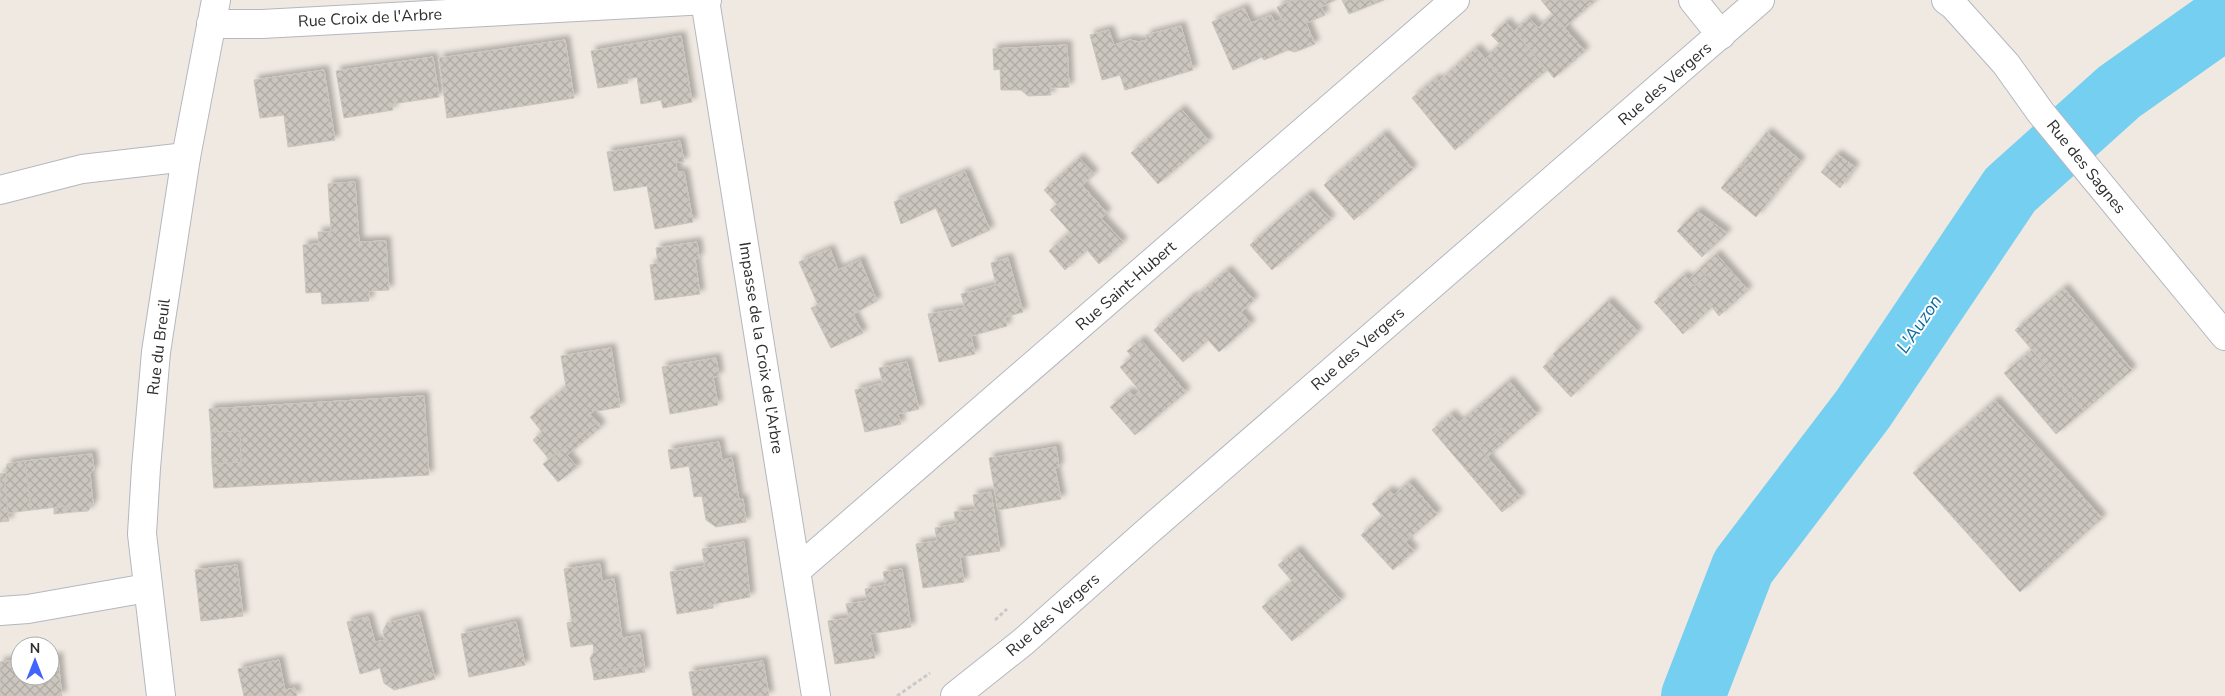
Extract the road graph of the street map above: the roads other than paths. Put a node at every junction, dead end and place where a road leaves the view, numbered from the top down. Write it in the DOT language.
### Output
graph roads {
  1 [pos="706,0"];
  2 [pos="1455,0"];
  3 [pos="1693,0"];
  4 [pos="1760,0"];
  5 [pos="1946,0"];
  6 [pos="214,12"];
  7 [pos="1721,35"];
  8 [pos="186,157"];
  9 [pos="0,190"];
  10 [pos="2225,336"];
  11 [pos="797,570"];
  12 [pos="147,588"];
  13 [pos="0,611"];
  14 [pos="161,696"];
  15 [pos="816,696"];
  16 [pos="955,696"];
  1 -- 6 [label="street, Rue Croix de l'Arbre"];
  1 -- 11 [label="street, Impasse de la Croix de l’Arbre"];
  2 -- 11 [label="street, Rue Saint-Hubert"];
  3 -- 7 [label="street"];
  4 -- 7 [label="street, Rue des Vergers"];
  5 -- 10 [label="street, Rue des Sagnes"];
  6 -- 8 [label="street, Rue du Breuil"];
  7 -- 16 [label="street, Rue des Vergers"];
  8 -- 9 [label="street"];
  8 -- 12 [label="street, Rue du Breuil"];
  11 -- 15 [label="street, Impasse de la Croix de l’Arbre"];
  12 -- 13 [label="street"];
  12 -- 14 [label="street, Rue du Breuil"];
}
